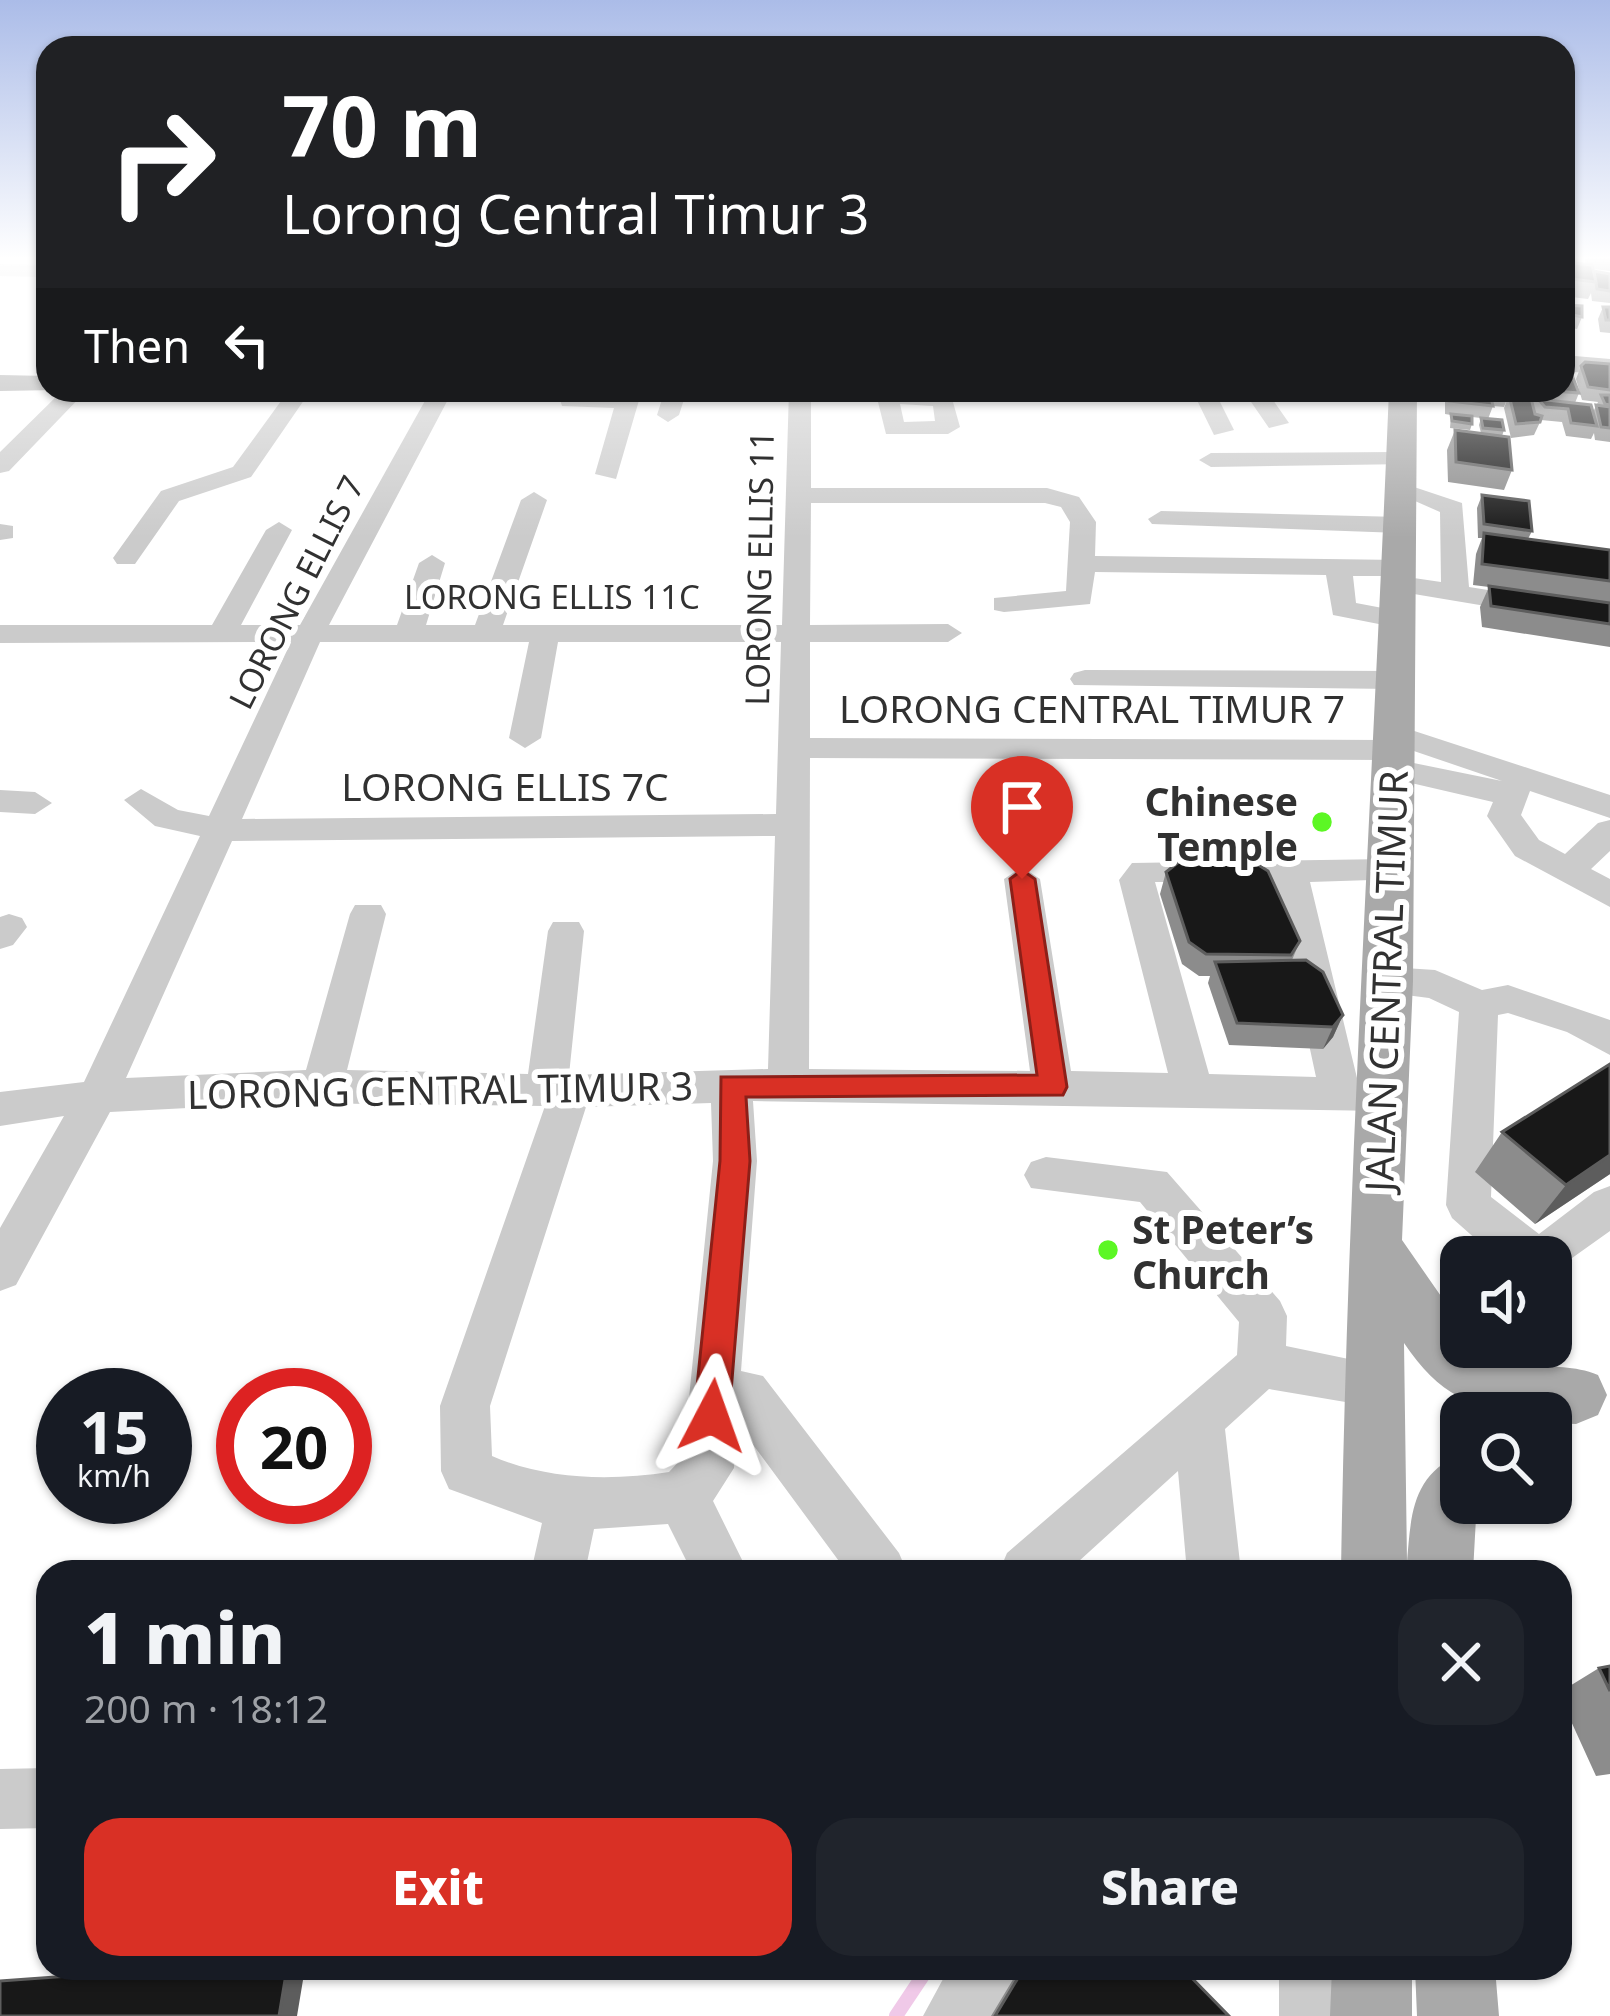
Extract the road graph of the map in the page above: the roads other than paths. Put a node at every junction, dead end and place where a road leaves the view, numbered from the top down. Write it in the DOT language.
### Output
graph roads {
  1 [pos="1575,364"];
  2 [pos="1610,367"];
  3 [pos="0,383"];
  4 [pos="36,384"];
  5 [pos="64,402"];
  6 [pos="292,402"];
  7 [pos="435,402"];
  8 [pos="627,402"];
  9 [pos="672,402"];
  10 [pos="799,402"];
  11 [pos="1209,402"];
  12 [pos="1263,402"];
  13 [pos="1393,402"];
  14 [pos="668,415"];
  15 [pos="1277,423"];
  16 [pos="1222,430"];
  17 [pos="1211,460"];
  18 [pos="0,466"];
  19 [pos="607,474"];
  20 [pos="795,496"];
  21 [pos="533,500"];
  22 [pos="1161,519"];
  23 [pos="279,530"];
  24 [pos="1400,548"];
  25 [pos="126,558"];
  26 [pos="432,562"];
  27 [pos="1085,563"];
  28 [pos="1341,574"];
  29 [pos="1455,593"];
  30 [pos="1004,604"];
  31 [pos="1610,617"];
  32 [pos="546,630"];
  33 [pos="488,631"];
  34 [pos="223,632"];
  35 [pos="409,632"];
  36 [pos="310,633"];
  37 [pos="793,633"];
  38 [pos="948,633"];
  39 [pos="0,634"];
  40 [pos="1085,679"];
  41 [pos="1393,680"];
  42 [pos="525,738"];
  43 [pos="791,748"];
  44 [pos="1393,750"];
  45 [pos="1515,786"];
  46 [pos="141,800"];
  47 [pos="0,801"];
  48 [pos="35,803"];
  49 [pos="1610,807"];
  50 [pos="790,825"];
  51 [pos="220,830"];
  52 [pos="1610,831"];
  53 [pos="1289,869"];
  54 [pos="1390,871"];
  55 [pos="1567,872"];
  56 [pos="1022,879"];
  57 [pos="1610,895"];
  58 [pos="368,914"];
  59 [pos="566,931"];
  60 [pos="1314,978"];
  61 [pos="1272,980"];
  62 [pos="1389,981"];
  63 [pos="1208,982"];
  64 [pos="1166,984"];
  65 [pos="1479,1005"];
  66 [pos="1610,1040"];
  67 [pos="731,1085"];
  68 [pos="788,1085"];
  69 [pos="322,1086"];
  70 [pos="1053,1087"];
  71 [pos="1192,1088"];
  72 [pos="559,1090"];
  73 [pos="1362,1094"];
  74 [pos="98,1095"];
  75 [pos="0,1109"];
  76 [pos="1046,1175"];
  77 [pos="1610,1205"];
  78 [pos="1374,1245"];
  79 [pos="0,1271"];
  80 [pos="1262,1365"];
  81 [pos="1375,1384"];
  82 [pos="745,1393"];
  83 [pos="1576,1394"];
  84 [pos="1199,1420"];
  85 [pos="682,1496"];
  86 [pos="574,1502"];
  87 [pos="1443,1524"];
  88 [pos="561,1560"];
  89 [pos="715,1560"];
  90 [pos="871,1560"];
  91 [pos="1040,1560"];
  92 [pos="1213,1560"];
  93 [pos="1374,1560"];
  94 [pos="1441,1560"];
  95 [pos="36,1798"];
  96 [pos="0,1799"];
  97 [pos="980,1980"];
  98 [pos="1312,1980"];
  99 [pos="1372,1980"];
  100 [pos="956,2016"];
  101 [pos="1312,2016"];
  102 [pos="1371,2016"];
  1 -- 2 [label="main road"];
  3 -- 4 [label="main road"];
  5 -- 18 [label="street"];
  6 -- 25 [label="street"];
  7 -- 36 [label="street, LORONG ELLIS 7"];
  8 -- 19 [label="street"];
  9 -- 14 [label="street"];
  10 -- 20 [label="street, LORONG ELLIS 11"];
  11 -- 16 [label="street"];
  12 -- 15 [label="street"];
  13 -- 24 [label="main road, JALAN CENTRAL TIMUR"];
  17 -- 24 [label="street"];
  20 -- 27 [label="street"];
  20 -- 37 [label="street, LORONG ELLIS 11"];
  21 -- 33 [label="street"];
  22 -- 24 [label="street"];
  23 -- 34 [label="street"];
  24 -- 28 [label="street"];
  24 -- 28 [label="street"];
  24 -- 29 [label="street"];
  24 -- 29 [label="street"];
  24 -- 41 [label="main road, JALAN CENTRAL TIMUR"];
  26 -- 35 [label="street"];
  27 -- 28 [label="street"];
  27 -- 30 [label="street"];
  29 -- 31 [label="street"];
  32 -- 33 [label="street, LORONG ELLIS 11C"];
  32 -- 37 [label="street, LORONG ELLIS 11C"];
  32 -- 42 [label="street"];
  33 -- 35 [label="street, LORONG ELLIS 11C"];
  34 -- 36 [label="street, LORONG ELLIS 11C"];
  34 -- 39 [label="street, LORONG ELLIS 11C"];
  35 -- 36 [label="street, LORONG ELLIS 11C"];
  36 -- 51 [label="street, LORONG ELLIS 7"];
  37 -- 38 [label="street, LORONG ELLIS 11C"];
  37 -- 43 [label="street, LORONG ELLIS 11"];
  40 -- 41 [label="street"];
  41 -- 44 [label="main road, JALAN CENTRAL TIMUR"];
  43 -- 44 [label="street, LORONG CENTRAL TIMUR 7"];
  43 -- 50 [label="street, LORONG ELLIS 11"];
  44 -- 45 [label="street, LORONG CENTRAL TIMUR 7"];
  44 -- 54 [label="main road, JALAN CENTRAL TIMUR"];
  45 -- 49 [label="street, LORONG CENTRAL TIMUR 7"];
  45 -- 55 [label="street"];
  46 -- 51 [label="street, LORONG ELLIS 7C"];
  47 -- 48 [label="street"];
  50 -- 51 [label="street, LORONG ELLIS 7C"];
  50 -- 68 [label="street, LORONG ELLIS 11"];
  51 -- 74 [label="street, LORONG ELLIS 7"];
  52 -- 55 [label="street"];
  53 -- 54 [label="street"];
  53 -- 60 [label="street"];
  53 -- 64 [label="street"];
  54 -- 62 [label="main road, JALAN CENTRAL TIMUR"];
  55 -- 57 [label="street"];
  56 -- 70 [label="street"];
  58 -- 69 [label="street"];
  59 -- 72 [label="street"];
  60 -- 61 [label="street"];
  60 -- 73 [label="street"];
  62 -- 65 [label="street"];
  62 -- 73 [label="main road, JALAN CENTRAL TIMUR"];
  63 -- 64 [label="street"];
  64 -- 71 [label="street"];
  65 -- 66 [label="street"];
  65 -- 77 [label="street"];
  67 -- 68 [label="street, LORONG CENTRAL TIMUR 3"];
  67 -- 72 [label="street, LORONG CENTRAL TIMUR 3"];
  67 -- 85 [label="street"];
  68 -- 70 [label="street, LORONG CENTRAL TIMUR 3"];
  69 -- 72 [label="street, LORONG CENTRAL TIMUR 3"];
  69 -- 74 [label="street, LORONG CENTRAL TIMUR 3"];
  70 -- 71 [label="street, LORONG CENTRAL TIMUR 3"];
  71 -- 73 [label="street, LORONG CENTRAL TIMUR 3"];
  72 -- 86 [label="street"];
  73 -- 78 [label="main road, JALAN CENTRAL TIMUR"];
  74 -- 75 [label="street, LORONG CENTRAL TIMUR 3"];
  74 -- 79 [label="street, LORONG ELLIS 7"];
  76 -- 80 [label="street"];
  78 -- 81 [label="main road, JALAN CENTRAL TIMUR"];
  78 -- 83 [label="main road"];
  80 -- 81 [label="street"];
  80 -- 84 [label="street"];
  81 -- 93 [label="main road, JALAN CENTRAL TIMUR"];
  82 -- 90 [label="street"];
  84 -- 91 [label="street"];
  84 -- 92 [label="street"];
  85 -- 86 [label="street"];
  85 -- 89 [label="street"];
  86 -- 88 [label="street"];
  87 -- 94 [label="main road"];
  95 -- 96 [label="street"];
  97 -- 100 [label="street"];
  98 -- 101 [label="street"];
  99 -- 102 [label="main road"];
}
